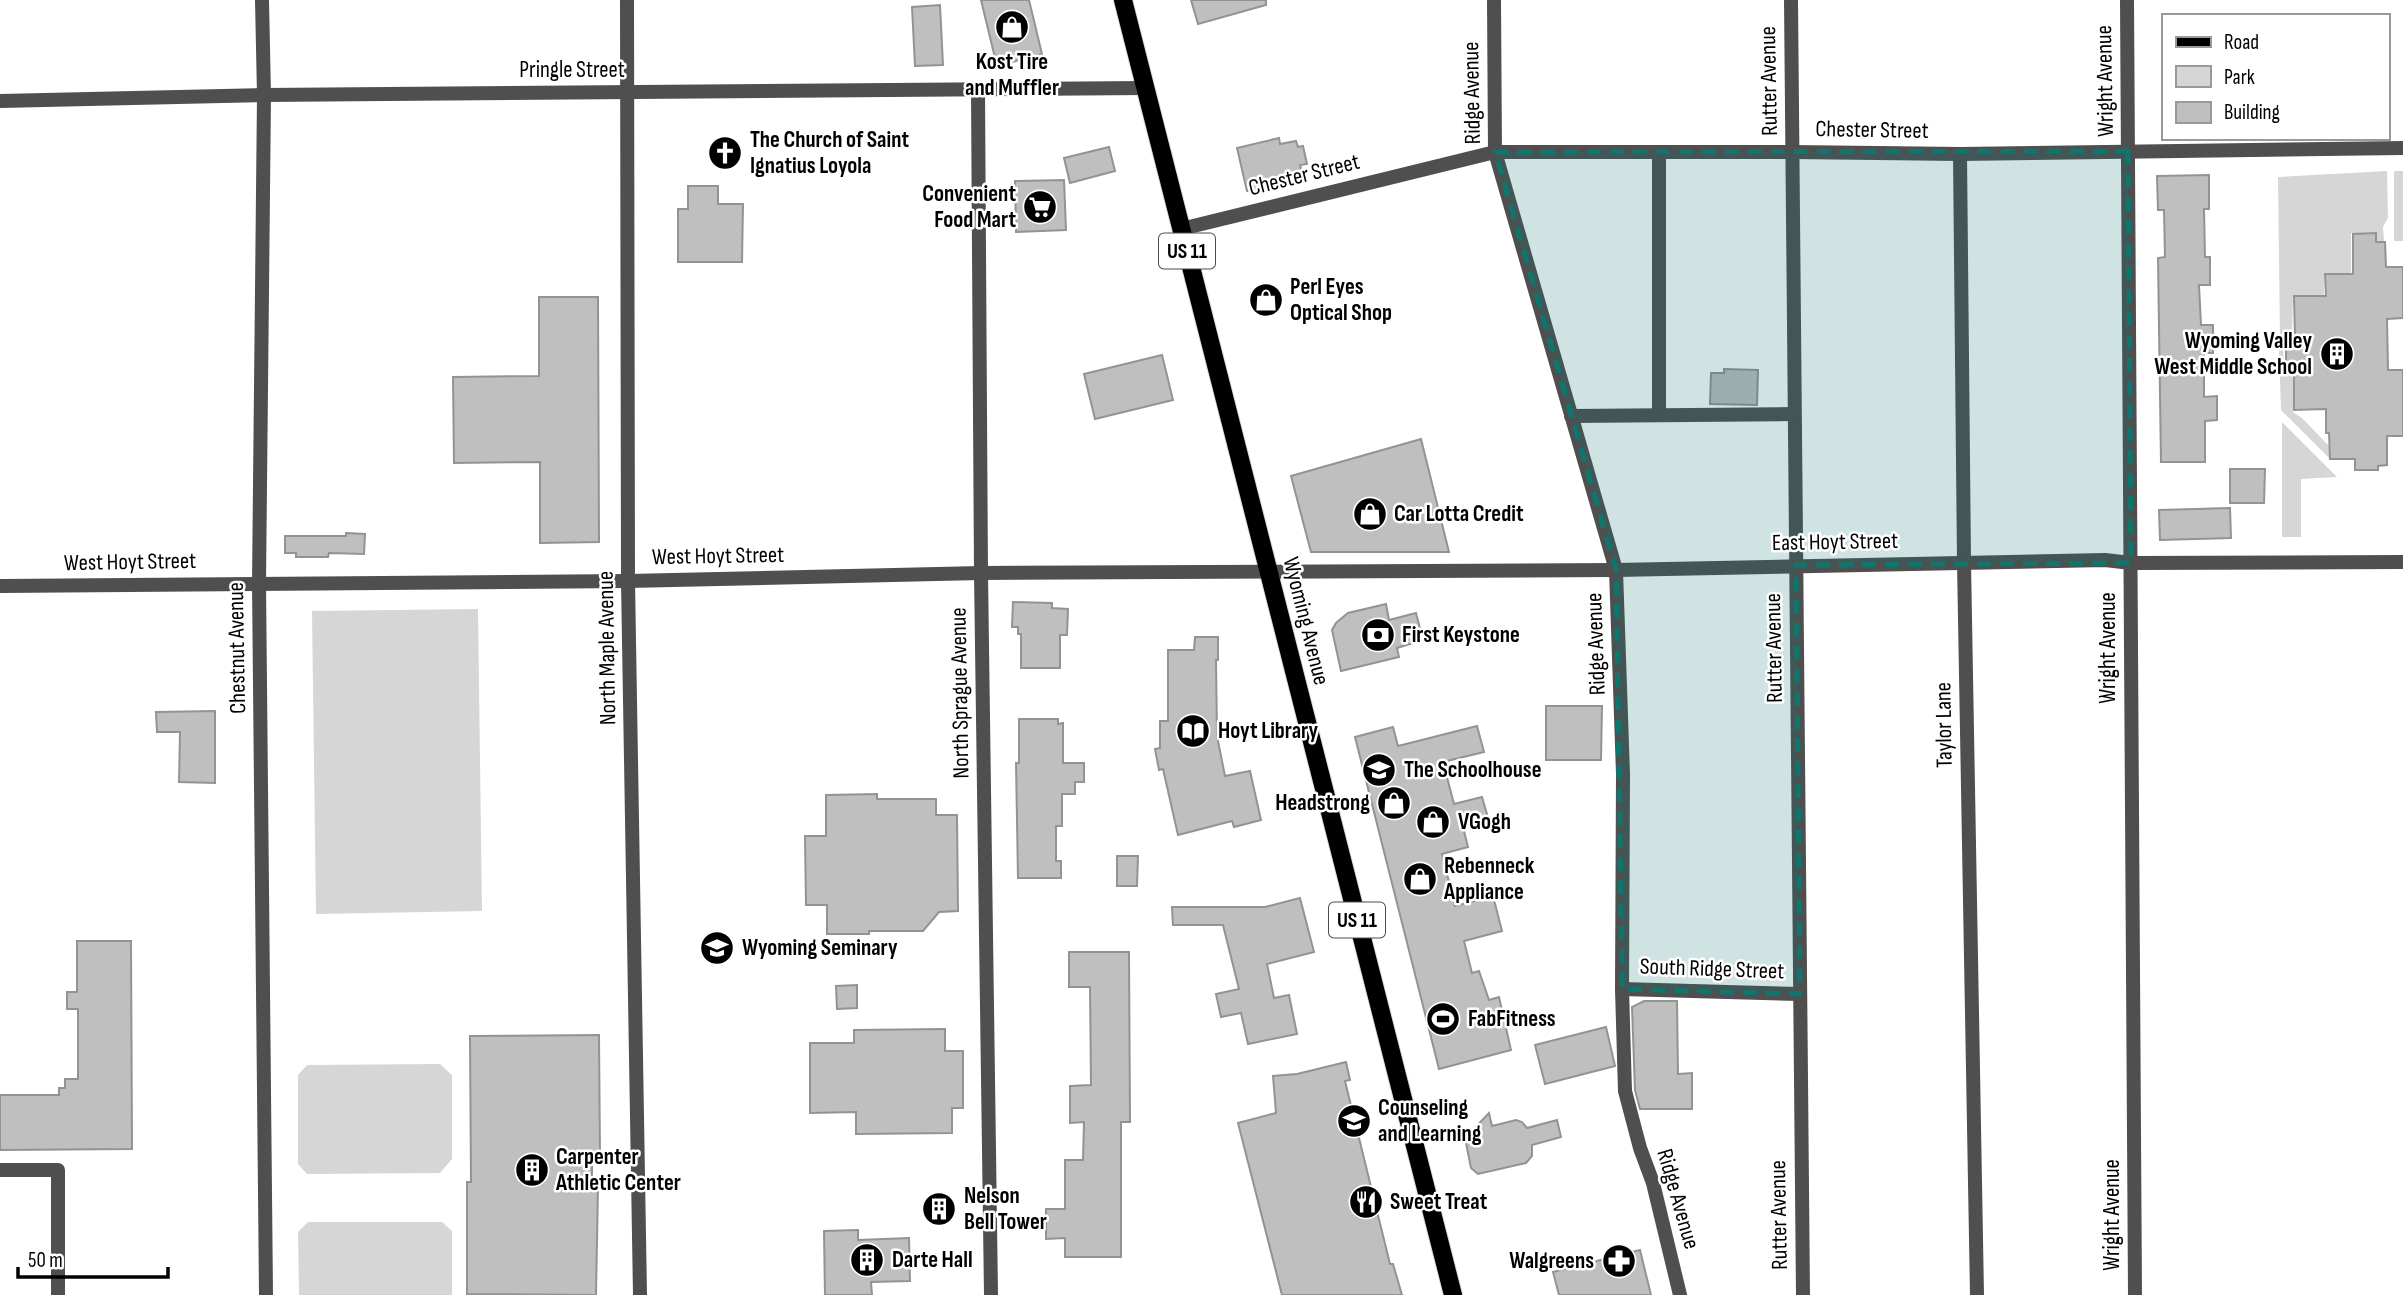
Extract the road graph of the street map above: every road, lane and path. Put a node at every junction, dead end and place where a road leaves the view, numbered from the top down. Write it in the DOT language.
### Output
graph roads {
  1 [pos="262,0"];
  2 [pos="627,0"];
  3 [pos="1123,0"];
  4 [pos="1494,0"];
  5 [pos="1791,0"];
  6 [pos="2127,0"];
  7 [pos="1145,88"];
  8 [pos="978,90"];
  9 [pos="626,92"];
  10 [pos="264,95"];
  11 [pos="0,101"];
  12 [pos="2403,148"];
  13 [pos="2129,151"];
  14 [pos="1495,152"];
  15 [pos="1659,152"];
  16 [pos="1792,152"];
  17 [pos="1961,154"];
  18 [pos="1181,229"];
  19 [pos="1794,414"];
  20 [pos="1659,415"];
  21 [pos="1572,416"];
  22 [pos="1964,562"];
  23 [pos="2403,562"];
  24 [pos="2130,563"];
  25 [pos="1796,565"];
  26 [pos="1616,570"];
  27 [pos="1268,572"];
  28 [pos="981,573"];
  29 [pos="628,581"];
  30 [pos="259,583"];
  31 [pos="0,586"];
  32 [pos="1622,989"];
  33 [pos="1800,994"];
  34 [pos="0,1170"];
  35 [pos="58,1295"];
  36 [pos="266,1295"];
  37 [pos="640,1295"];
  38 [pos="991,1295"];
  39 [pos="1453,1295"];
  40 [pos="1680,1295"];
  41 [pos="1803,1295"];
  42 [pos="1977,1295"];
  43 [pos="2135,1295"];
  1 -- 10 [label="street, Chestnut Avenue"];
  2 -- 9 [label="street, North Maple Avenue"];
  3 -- 7 [label="main road, Wyoming Avenue / US 11"];
  4 -- 14 [label="street, Ridge Avenue"];
  5 -- 16 [label="street, Rutter Avenue"];
  6 -- 13 [label="street, Wright Avenue"];
  7 -- 8 [label="street, Pringle Street"];
  7 -- 18 [label="main road, Wyoming Avenue / US 11"];
  8 -- 9 [label="street, Pringle Street"];
  8 -- 28 [label="street, North Sprague Avenue"];
  9 -- 10 [label="street, Pringle Street"];
  9 -- 29 [label="street, North Maple Avenue"];
  10 -- 11 [label="street, Pringle Street"];
  10 -- 30 [label="street, Chestnut Avenue"];
  12 -- 13 [label="street, Chester Street"];
  13 -- 17 [label="street, Chester Street"];
  13 -- 24 [label="street, Wright Avenue"];
  14 -- 15 [label="street, Chester Street"];
  14 -- 18 [label="street, Chester Street"];
  14 -- 21 [label="street, Ridge Avenue"];
  15 -- 16 [label="street, Chester Street"];
  15 -- 20 [label="street"];
  16 -- 17 [label="street, Chester Street"];
  16 -- 19 [label="street, Rutter Avenue"];
  17 -- 22 [label="street, Taylor Lane"];
  18 -- 27 [label="main road, Wyoming Avenue / US 11"];
  19 -- 20 [label="street"];
  19 -- 25 [label="street, Rutter Avenue"];
  20 -- 21 [label="street"];
  21 -- 26 [label="street, Ridge Avenue"];
  22 -- 24 [label="street, East Hoyt Street"];
  22 -- 25 [label="street, East Hoyt Street"];
  22 -- 42 [label="street, Taylor Lane"];
  23 -- 24 [label="street, East Hoyt Street"];
  24 -- 43 [label="street, Wright Avenue"];
  25 -- 26 [label="street, East Hoyt Street"];
  25 -- 33 [label="street, Rutter Avenue"];
  26 -- 27 [label="street, East Hoyt Street"];
  26 -- 32 [label="street, Ridge Avenue"];
  27 -- 28 [label="street, West Hoyt Street"];
  27 -- 39 [label="main road, Wyoming Avenue / US 11"];
  28 -- 29 [label="street, West Hoyt Street"];
  28 -- 38 [label="street, North Sprague Avenue"];
  29 -- 30 [label="street, West Hoyt Street"];
  29 -- 37 [label="street, North Maple Avenue"];
  30 -- 31 [label="street, West Hoyt Street"];
  30 -- 36 [label="street, Chestnut Avenue"];
  32 -- 33 [label="street, South Ridge Street"];
  32 -- 40 [label="street, Ridge Avenue"];
  33 -- 41 [label="street, Rutter Avenue"];
  34 -- 35 [label="street"];
}
